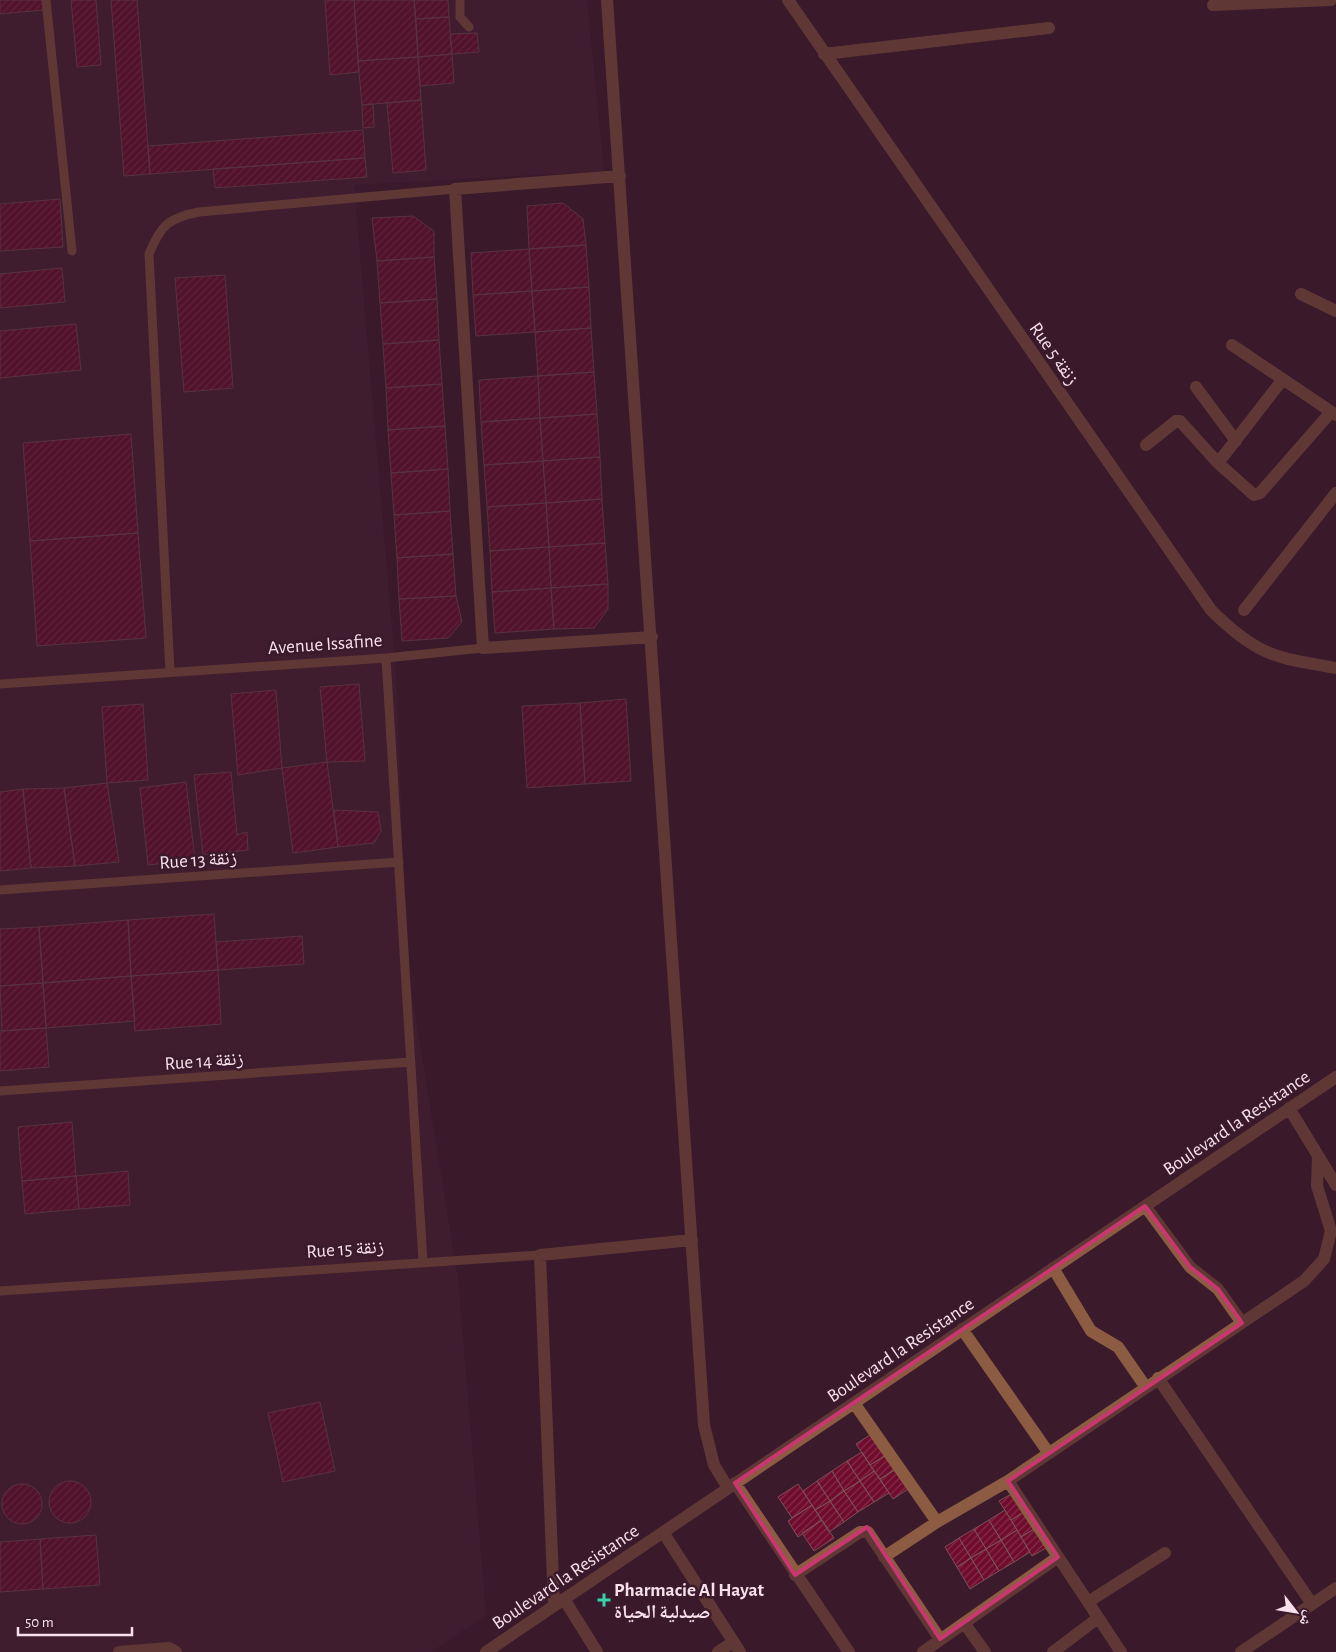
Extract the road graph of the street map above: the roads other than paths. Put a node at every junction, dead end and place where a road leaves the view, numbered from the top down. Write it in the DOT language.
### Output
graph roads {
  1 [pos="46,0"];
  2 [pos="460,0"];
  3 [pos="607,0"];
  4 [pos="788,0"];
  5 [pos="1331,0"];
  6 [pos="1213,5"];
  7 [pos="469,27"];
  8 [pos="1049,28"];
  9 [pos="824,54"];
  10 [pos="620,176"];
  11 [pos="455,189"];
  12 [pos="72,251"];
  13 [pos="1301,294"];
  14 [pos="1336,311"];
  15 [pos="1232,345"];
  16 [pos="1283,379"];
  17 [pos="1196,387"];
  18 [pos="1333,414"];
  19 [pos="1236,441"];
  20 [pos="1146,445"];
  21 [pos="1218,464"];
  22 [pos="1336,493"];
  23 [pos="1244,610"];
  24 [pos="652,637"];
  25 [pos="483,648"];
  26 [pos="386,658"];
  27 [pos="1336,668"];
  28 [pos="170,672"];
  29 [pos="0,684"];
  30 [pos="398,862"];
  31 [pos="0,890"];
  32 [pos="411,1062"];
  33 [pos="1336,1077"];
  34 [pos="0,1091"];
  35 [pos="1289,1108"];
  36 [pos="1318,1156"];
  37 [pos="1336,1185"];
  38 [pos="1145,1206"];
  39 [pos="692,1240"];
  40 [pos="540,1255"];
  41 [pos="423,1262"];
  42 [pos="1053,1268"];
  43 [pos="0,1291"];
  44 [pos="1242,1323"];
  45 [pos="962,1330"];
  46 [pos="1158,1378"];
  47 [pos="1145,1386"];
  48 [pos="854,1403"];
  49 [pos="1048,1452"];
  50 [pos="1008,1481"];
  51 [pos="731,1486"];
  52 [pos="937,1522"];
  53 [pos="663,1532"];
  54 [pos="1165,1553"];
  55 [pos="884,1557"];
  56 [pos="1058,1558"];
  57 [pos="795,1575"];
  58 [pos="1336,1588"];
  59 [pos="559,1602"];
  60 [pos="1088,1602"];
  61 [pos="1312,1604"];
  62 [pos="1098,1618"];
  63 [pos="964,1623"];
  64 [pos="940,1639"];
  65 [pos="736,1647"];
  66 [pos="119,1652"];
  67 [pos="176,1652"];
  68 [pos="486,1652"];
  69 [pos="598,1652"];
  70 [pos="718,1652"];
  71 [pos="849,1652"];
  72 [pos="923,1652"];
  73 [pos="985,1652"];
  74 [pos="1053,1652"];
  75 [pos="1121,1652"];
  76 [pos="1241,1652"];
  1 -- 12 [label="lane"];
  2 -- 7 [label="lane"];
  3 -- 10 [label="street"];
  4 -- 9 [label="street, Rue 5 زنقة"];
  5 -- 6 [label="street"];
  8 -- 9 [label="street"];
  9 -- 27 [label="street, Rue 5 زنقة"];
  10 -- 11 [label="street"];
  10 -- 24 [label="street"];
  11 -- 25 [label="street"];
  11 -- 28 [label="lane"];
  13 -- 14 [label="street"];
  15 -- 16 [label="street"];
  16 -- 18 [label="street"];
  16 -- 19 [label="street"];
  17 -- 19 [label="street"];
  18 -- 21 [label="street"];
  19 -- 21 [label="street"];
  20 -- 21 [label="street"];
  22 -- 23 [label="street"];
  24 -- 25 [label="street, Avenue Issafine"];
  24 -- 39 [label="street"];
  25 -- 26 [label="lane, Avenue Issafine"];
  26 -- 28 [label="lane, Avenue Issafine"];
  26 -- 30 [label="lane"];
  28 -- 29 [label="lane, Avenue Issafine"];
  30 -- 31 [label="lane, Rue 13 زنقة"];
  30 -- 32 [label="lane"];
  32 -- 34 [label="lane, Rue 14 زنقة"];
  32 -- 41 [label="lane"];
  33 -- 35 [label="street, Boulevard la Resistance"];
  35 -- 36 [label="street"];
  35 -- 38 [label="street, Boulevard la Resistance"];
  36 -- 37 [label="street"];
  36 -- 44 [label="street"];
  38 -- 42 [label="street, Boulevard la Resistance"];
  38 -- 44 [label="street"];
  39 -- 40 [label="street, Rue 15 زنقة"];
  39 -- 51 [label="street"];
  40 -- 41 [label="lane, Rue 15 زنقة"];
  40 -- 59 [label="street"];
  41 -- 43 [label="lane, Rue 15 زنقة"];
  42 -- 45 [label="street, Boulevard la Resistance"];
  42 -- 47 [label="street"];
  44 -- 46 [label="street"];
  45 -- 48 [label="street, Boulevard la Resistance"];
  45 -- 49 [label="street"];
  46 -- 47 [label="street"];
  46 -- 61 [label="street"];
  47 -- 49 [label="street"];
  48 -- 51 [label="street, Boulevard la Resistance"];
  48 -- 52 [label="street"];
  49 -- 50 [label="street"];
  50 -- 52 [label="street"];
  50 -- 56 [label="street"];
  51 -- 53 [label="street, Boulevard la Resistance"];
  51 -- 57 [label="street"];
  52 -- 55 [label="street"];
  53 -- 59 [label="street, Boulevard la Resistance"];
  53 -- 65 [label="street"];
  54 -- 60 [label="street"];
  55 -- 57 [label="street"];
  55 -- 64 [label="street"];
  56 -- 60 [label="street"];
  56 -- 63 [label="street"];
  57 -- 71 [label="street"];
  58 -- 61 [label="street"];
  59 -- 68 [label="street, Boulevard la Resistance"];
  59 -- 69 [label="street"];
  60 -- 62 [label="street"];
  61 -- 76 [label="street"];
  62 -- 74 [label="street"];
  62 -- 75 [label="street"];
  63 -- 64 [label="street"];
  63 -- 73 [label="street"];
  64 -- 72 [label="street"];
  65 -- 70 [label="street"];
  66 -- 67 [label="street"];
}
